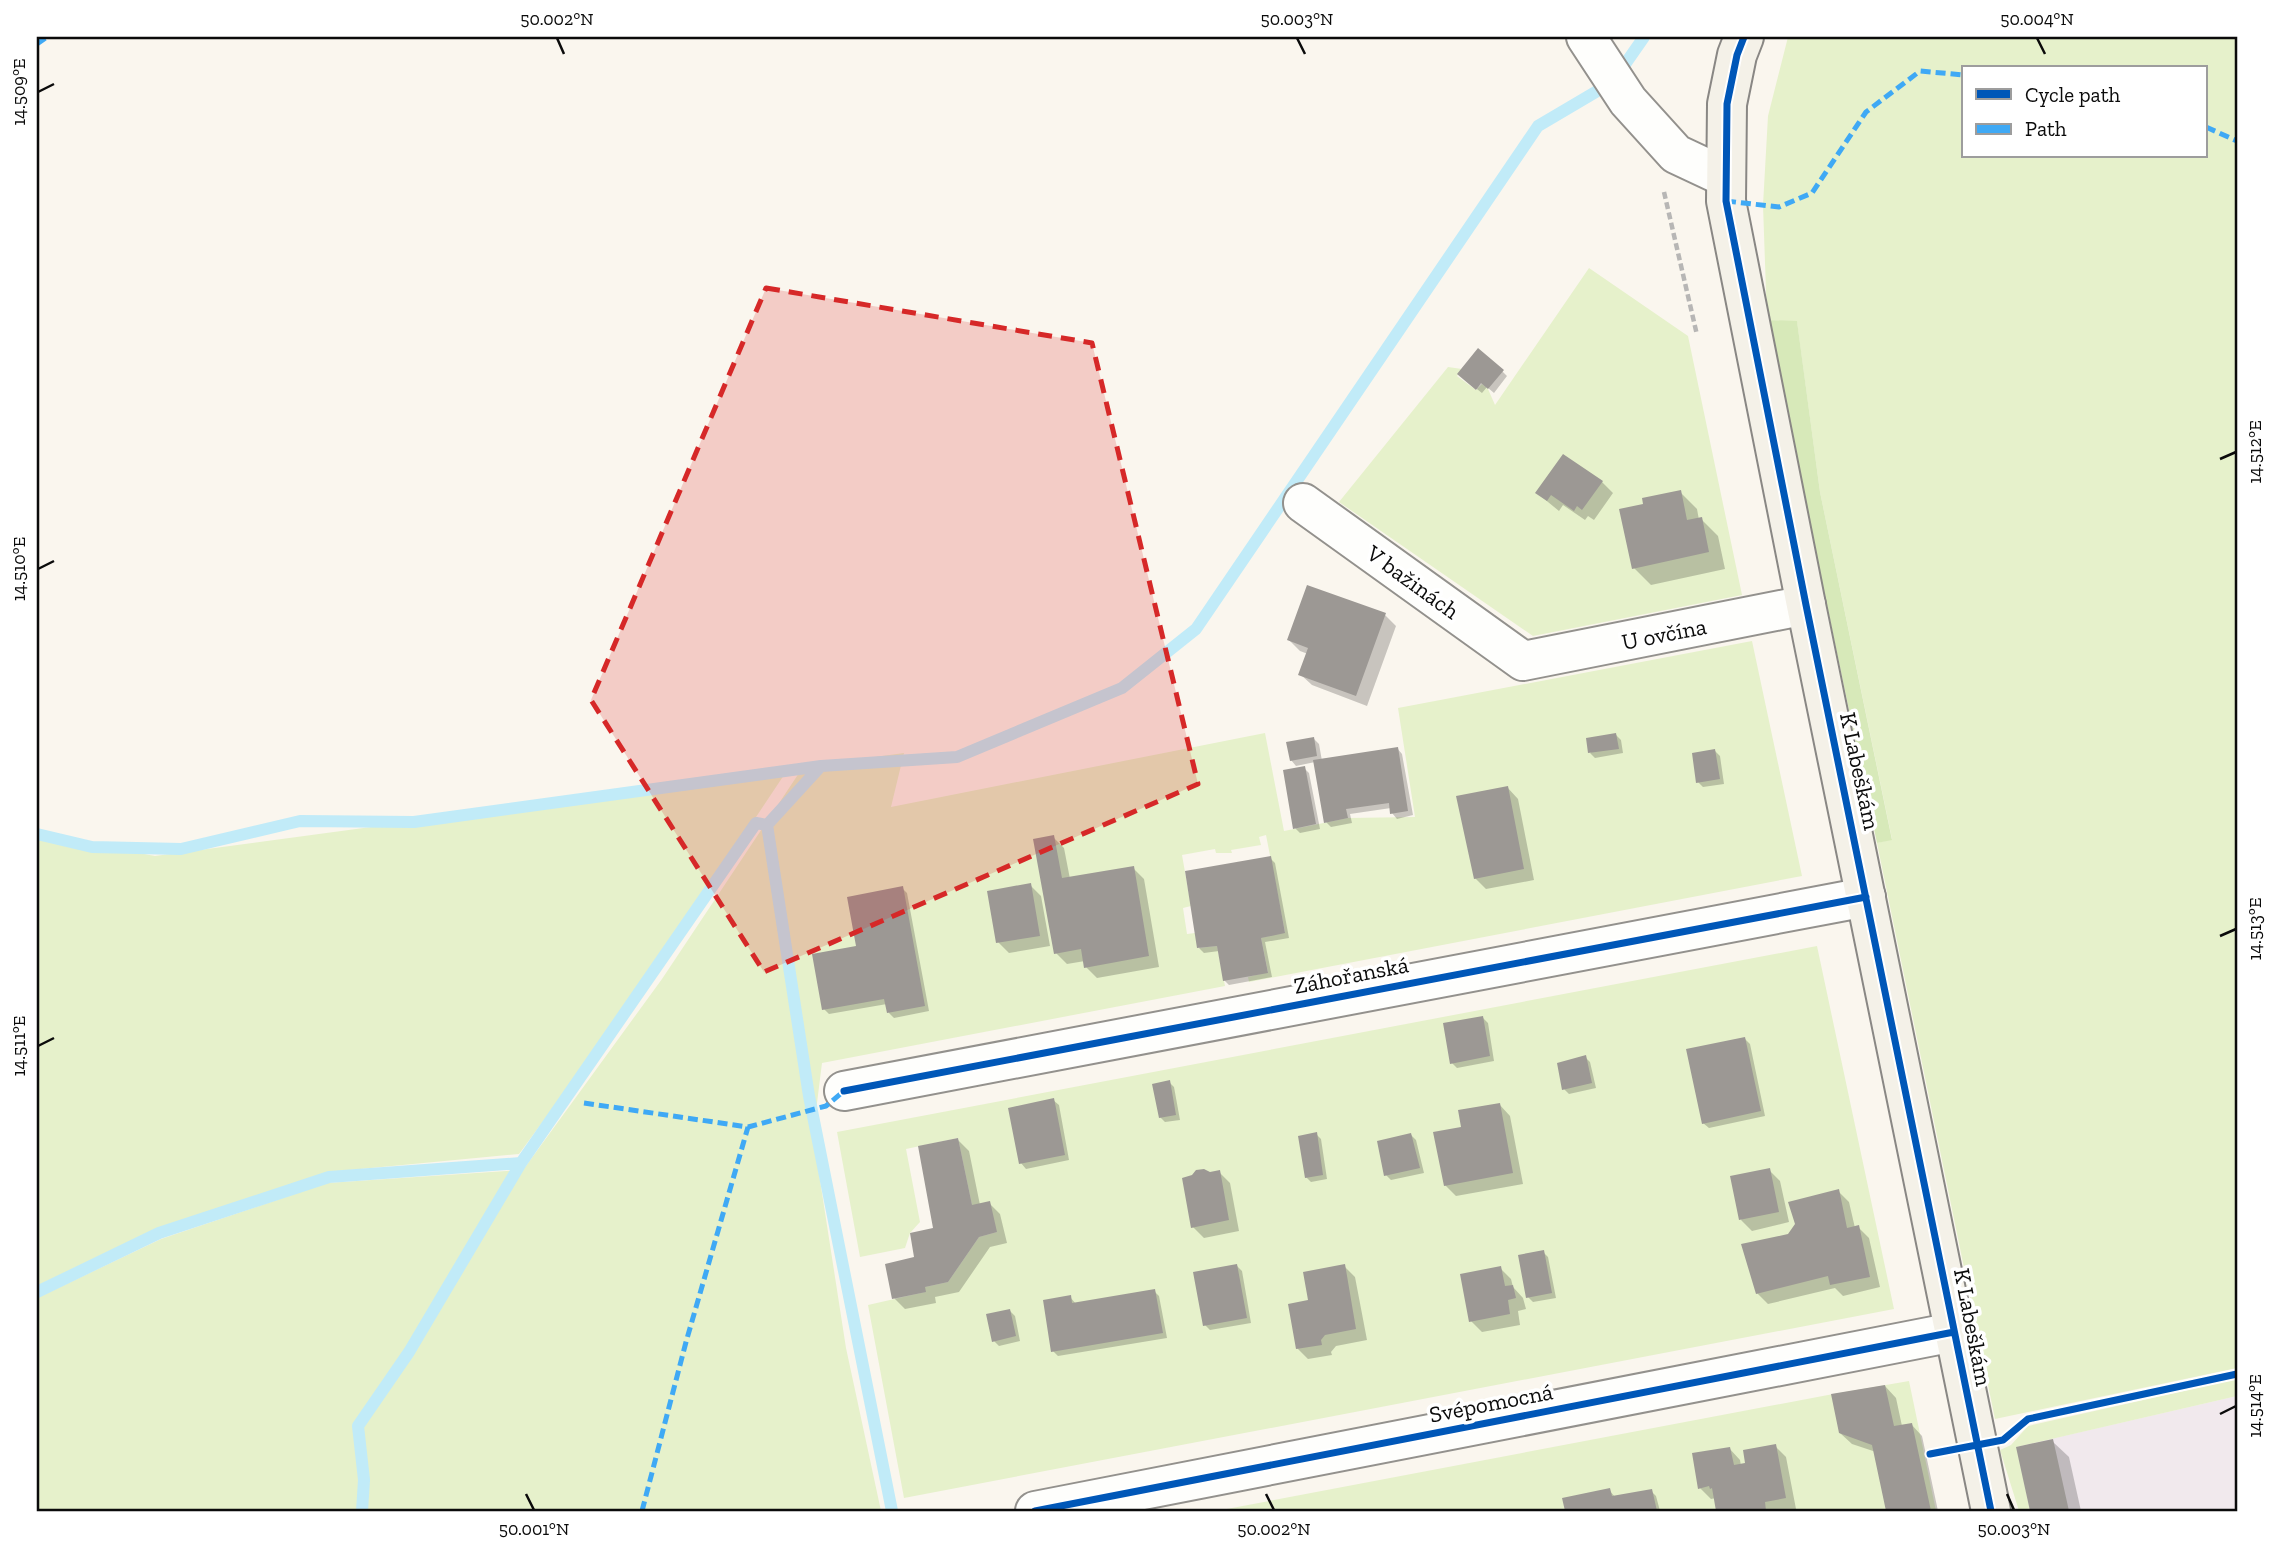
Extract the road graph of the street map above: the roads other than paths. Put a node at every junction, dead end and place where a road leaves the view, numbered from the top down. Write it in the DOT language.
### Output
graph roads {
  1 [pos="1586,37"];
  2 [pos="1744,37"];
  3 [pos="1725,177"];
  4 [pos="1303,503"];
  5 [pos="1806,605"];
  6 [pos="1523,661"];
  7 [pos="1866,897"];
  8 [pos="844,1091"];
  9 [pos="1954,1332"];
  10 [pos="1035,1511"];
  11 [pos="1992,1511"];
  1 -- 3 [label="street"];
  2 -- 3 [label="street, K Labeškám"];
  3 -- 5 [label="street, K Labeškám"];
  4 -- 6 [label="street, V bažinách"];
  5 -- 6 [label="street, U ovčína"];
  5 -- 7 [label="street, K Labeškám"];
  7 -- 8 [label="street, Záhořanská"];
  7 -- 9 [label="street, K Labeškám"];
  9 -- 10 [label="street, Svépomocná"];
  9 -- 11 [label="street, K Labeškám"];
}
